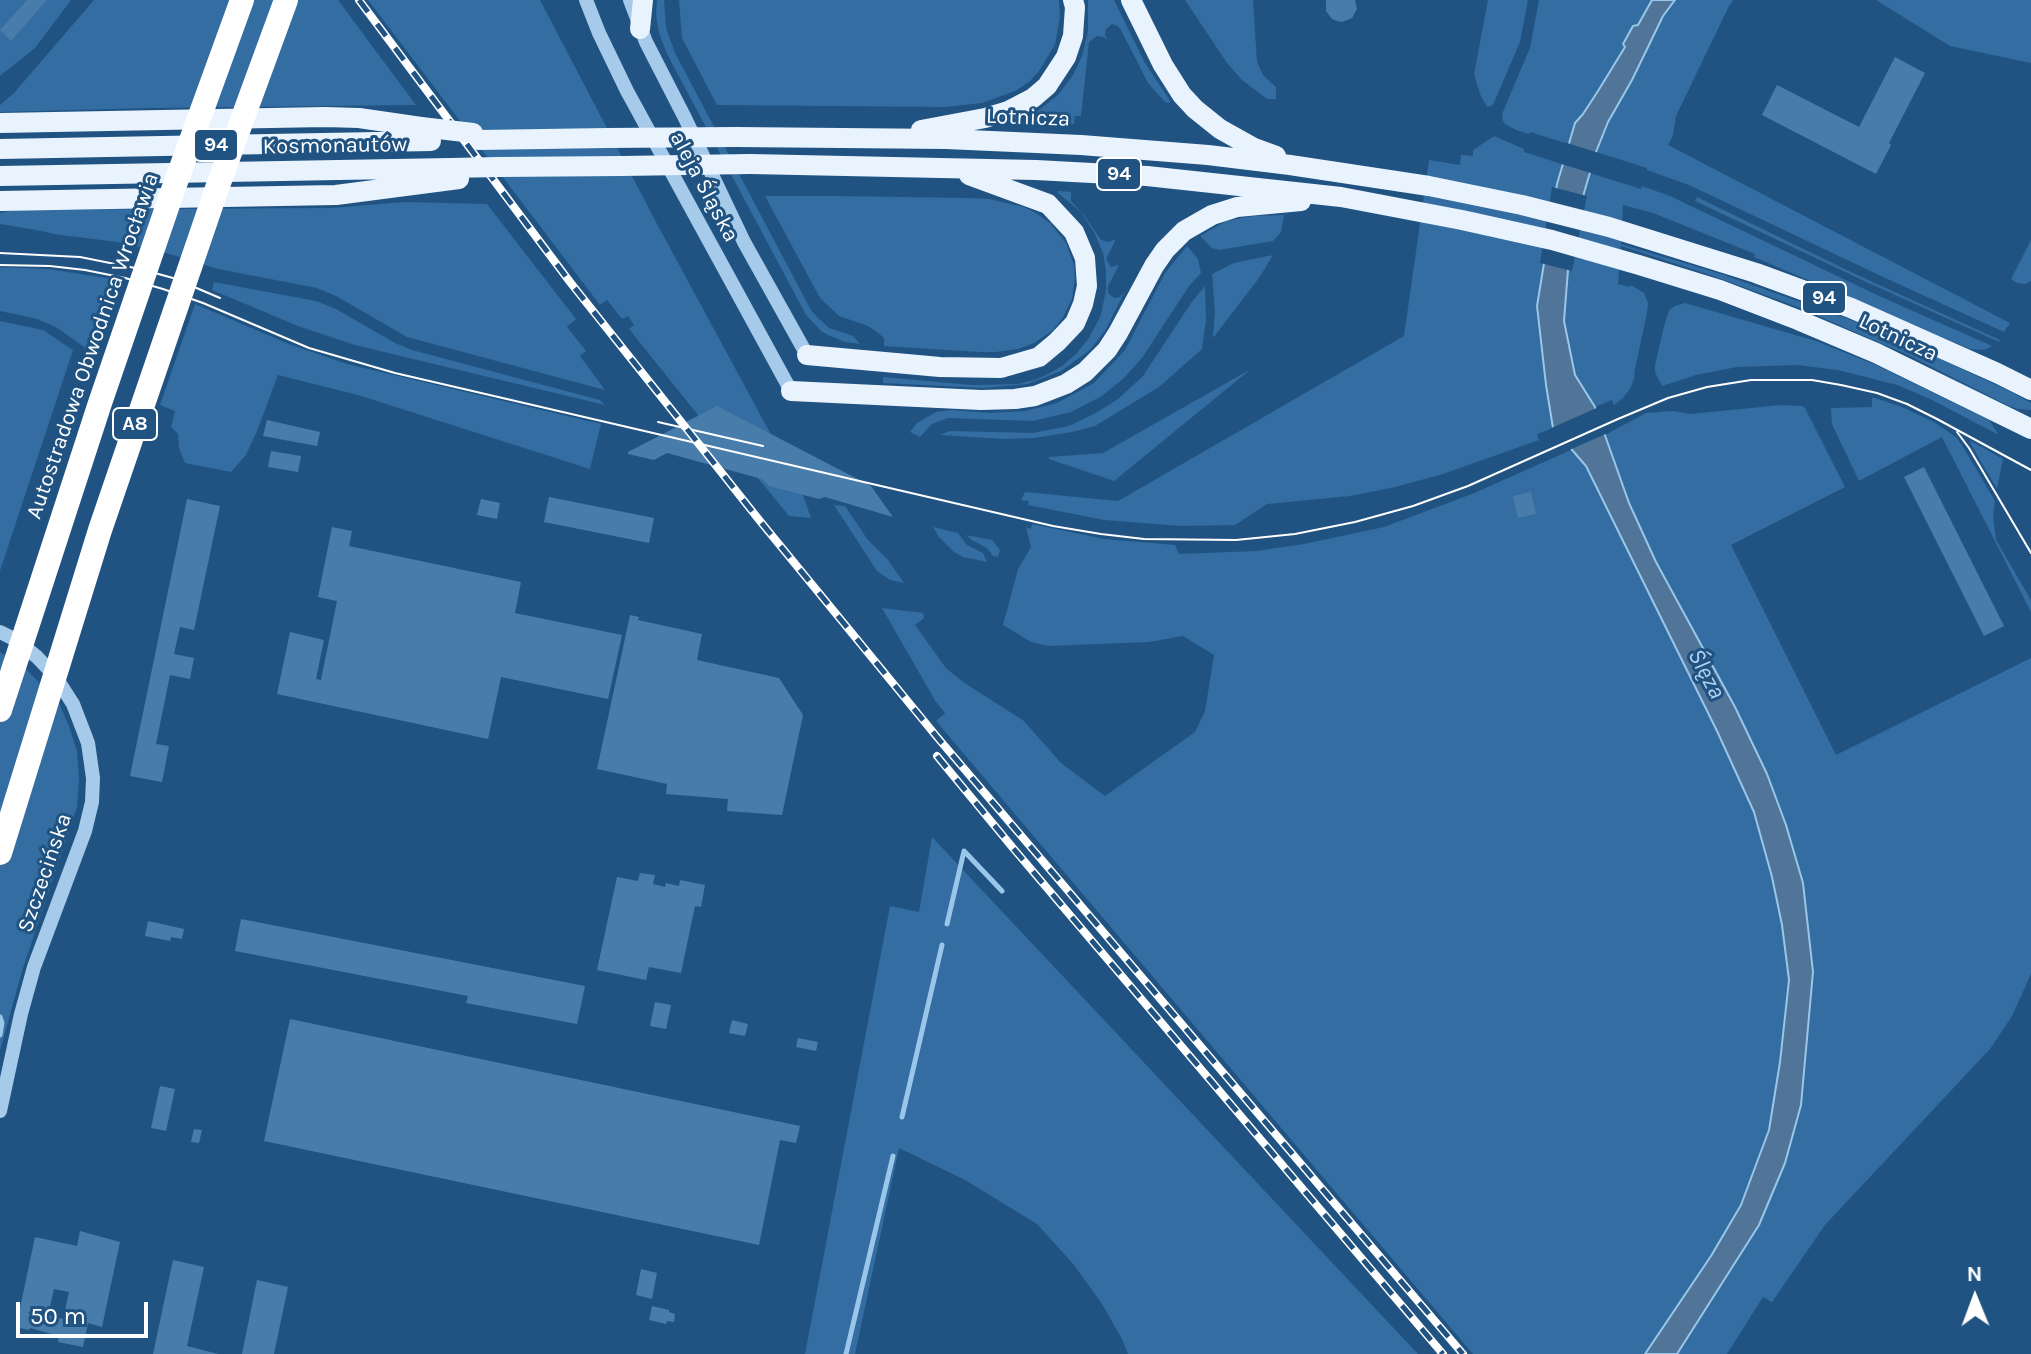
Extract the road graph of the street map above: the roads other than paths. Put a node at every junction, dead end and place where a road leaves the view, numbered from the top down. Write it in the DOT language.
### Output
graph roads {
  1 [pos="242,0"];
  2 [pos="286,0"];
  3 [pos="586,0"];
  4 [pos="630,0"];
  5 [pos="643,0"];
  6 [pos="1073,0"];
  7 [pos="1131,0"];
  8 [pos="640,29"];
  9 [pos="0,123"];
  10 [pos="426,134"];
  11 [pos="882,138"];
  12 [pos="527,140"];
  13 [pos="0,149"];
  14 [pos="1294,164"];
  15 [pos="950,168"];
  16 [pos="455,174"];
  17 [pos="0,176"];
  18 [pos="1341,197"];
  19 [pos="0,201"];
  20 [pos="807,355"];
  21 [pos="2031,390"];
  22 [pos="791,391"];
  23 [pos="2031,429"];
  24 [pos="0,632"];
  25 [pos="0,710"];
  26 [pos="0,853"];
  27 [pos="0,1111"];
  1 -- 25 [label="highway, Autostradowa Obwodnica Wrocławia / A8, bridge"];
  2 -- 26 [label="highway, A8, bridge"];
  3 -- 22 [label="street, aleja Śląska"];
  4 -- 8 [label="street, aleja Śląska"];
  5 -- 8 [label="main road"];
  6 -- 11 [label="main road"];
  7 -- 14 [label="main road"];
  8 -- 20 [label="street, aleja Śląska"];
  9 -- 10 [label="main road"];
  10 -- 12 [label="main road, Kosmonautów / 94"];
  10 -- 13 [label="main road, Kosmonautów / 94"];
  11 -- 12 [label="main road, Lotnicza / 94, bridge"];
  11 -- 14 [label="main road, Lotnicza / 94"];
  14 -- 21 [label="main road, Lotnicza / 94"];
  15 -- 16 [label="main road, 94, bridge"];
  15 -- 18 [label="main road, 94"];
  15 -- 20 [label="main road"];
  16 -- 17 [label="main road, Kosmonautów / 94"];
  16 -- 19 [label="main road"];
  18 -- 22 [label="main road"];
  18 -- 23 [label="main road, Lotnicza / 94"];
  24 -- 27 [label="street, Szczecińska"];
}
